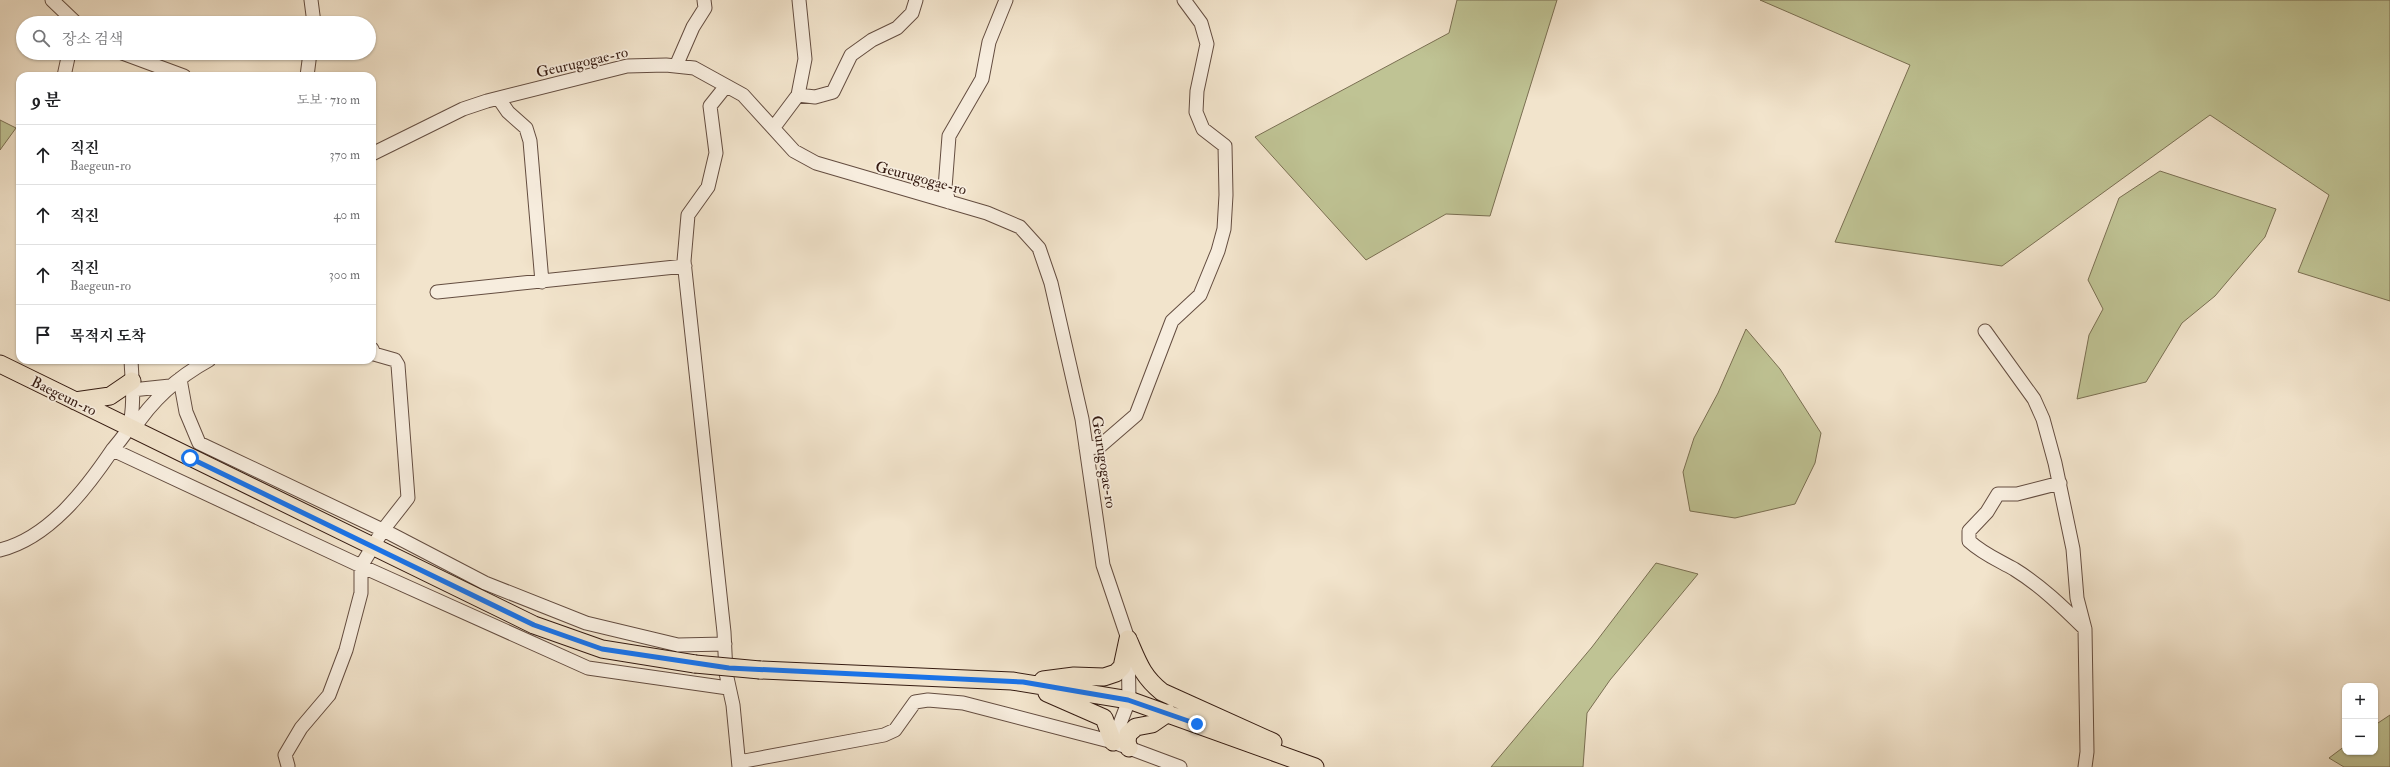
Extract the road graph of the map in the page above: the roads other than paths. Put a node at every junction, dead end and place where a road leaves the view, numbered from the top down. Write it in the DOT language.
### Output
graph roads {
  1 [pos="52,0"];
  2 [pos="311,0"];
  3 [pos="704,0"];
  4 [pos="799,0"];
  5 [pos="916,0"];
  6 [pos="1006,0"];
  7 [pos="1184,0"];
  8 [pos="69,16"];
  9 [pos="313,16"];
  10 [pos="67,60"];
  11 [pos="141,60"];
  12 [pos="309,60"];
  13 [pos="676,66"];
  14 [pos="65,72"];
  15 [pos="173,72"];
  16 [pos="308,72"];
  17 [pos="726,86"];
  18 [pos="798,94"];
  19 [pos="499,99"];
  20 [pos="774,127"];
  21 [pos="376,152"];
  22 [pos="949,202"];
  23 [pos="685,266"];
  24 [pos="542,282"];
  25 [pos="436,292"];
  26 [pos="1985,331"];
  27 [pos="376,355"];
  28 [pos="0,364"];
  29 [pos="131,364"];
  30 [pos="203,364"];
  31 [pos="175,382"];
  32 [pos="132,386"];
  33 [pos="74,401"];
  34 [pos="131,429"];
  35 [pos="1086,448"];
  36 [pos="113,450"];
  37 [pos="2060,483"];
  38 [pos="383,530"];
  39 [pos="373,548"];
  40 [pos="0,550"];
  41 [pos="361,566"];
  42 [pos="2085,629"];
  43 [pos="1128,639"];
  44 [pos="725,644"];
  45 [pos="1023,682"];
  46 [pos="728,688"];
  47 [pos="1128,700"];
  48 [pos="1168,713"];
  49 [pos="1113,742"];
  50 [pos="1129,748"];
  51 [pos="739,764"];
  52 [pos="288,766"];
  53 [pos="1180,767"];
  54 [pos="1315,767"];
  55 [pos="1321,767"];
  56 [pos="2085,767"];
  1 -- 8 [label="street"];
  2 -- 9 [label="street"];
  3 -- 13 [label="street"];
  4 -- 18 [label="street"];
  5 -- 18 [label="street"];
  6 -- 22 [label="street"];
  7 -- 35 [label="street"];
  10 -- 14 [label="street"];
  11 -- 15 [label="street"];
  12 -- 16 [label="street"];
  13 -- 17 [label="street, Geurugogae-ro"];
  13 -- 19 [label="street, Geurugogae-ro"];
  17 -- 20 [label="street, Geurugogae-ro"];
  17 -- 23 [label="street"];
  18 -- 20 [label="street"];
  19 -- 21 [label="street, Geurugogae-ro"];
  19 -- 24 [label="street"];
  20 -- 22 [label="street, Geurugogae-ro"];
  22 -- 35 [label="street, Geurugogae-ro"];
  23 -- 24 [label="street"];
  23 -- 44 [label="street"];
  24 -- 25 [label="street"];
  26 -- 37 [label="street"];
  27 -- 38 [label="street"];
  28 -- 33 [label="main road, Baegeun-ro"];
  29 -- 32 [label="street"];
  30 -- 31 [label="street"];
  31 -- 32 [label="street"];
  31 -- 34 [label="street"];
  31 -- 38 [label="street"];
  32 -- 33 [label="main road"];
  32 -- 34 [label="street"];
  33 -- 34 [label="main road, Baegeun-ro"];
  34 -- 36 [label="street"];
  34 -- 39 [label="main road, Baegeun-ro"];
  35 -- 43 [label="street, Geurugogae-ro"];
  36 -- 40 [label="street"];
  36 -- 41 [label="street"];
  37 -- 42 [label="street"];
  37 -- 42 [label="street"];
  38 -- 39 [label="street"];
  38 -- 44 [label="street"];
  39 -- 41 [label="street"];
  39 -- 45 [label="main road, Baegeun-ro, bridge"];
  41 -- 46 [label="street"];
  41 -- 52 [label="street"];
  42 -- 56 [label="street"];
  43 -- 45 [label="main road"];
  43 -- 47 [label="street, Geurugogae-ro"];
  43 -- 55 [label="main road"];
  44 -- 46 [label="street"];
  45 -- 47 [label="main road"];
  45 -- 49 [label="main road"];
  46 -- 51 [label="street"];
  47 -- 48 [label="main road"];
  47 -- 49 [label="street, Geurugogae-ro"];
  48 -- 50 [label="main road"];
  48 -- 54 [label="main road"];
  49 -- 50 [label="street"];
  49 -- 51 [label="street"];
  50 -- 53 [label="street"];
}
